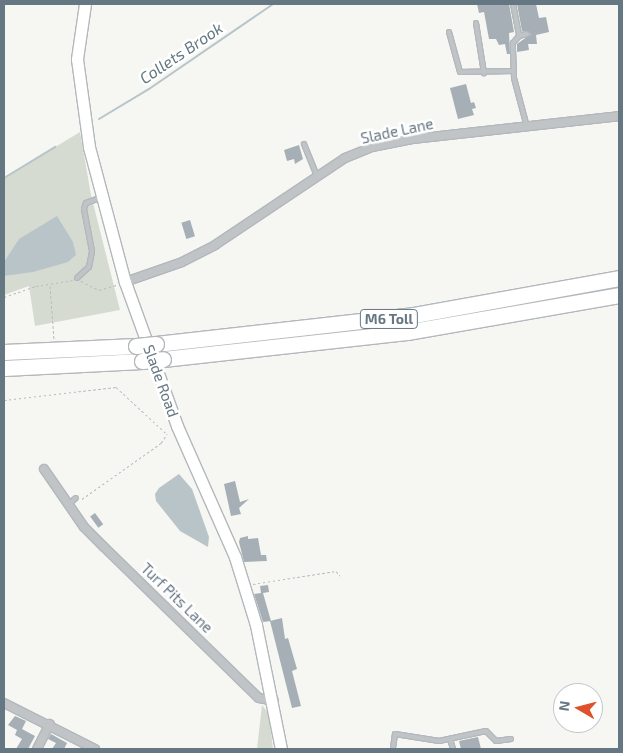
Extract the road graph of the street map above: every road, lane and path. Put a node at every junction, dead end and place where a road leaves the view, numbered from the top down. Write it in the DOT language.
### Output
graph roads {
  1 [pos="86,4"];
  2 [pos="513,4"];
  3 [pos="476,23"];
  4 [pos="449,32"];
  5 [pos="528,34"];
  6 [pos="519,36"];
  7 [pos="513,71"];
  8 [pos="484,73"];
  9 [pos="619,116"];
  10 [pos="527,126"];
  11 [pos="304,144"];
  12 [pos="317,177"];
  13 [pos="102,197"];
  14 [pos="77,278"];
  15 [pos="619,278"];
  16 [pos="125,282"];
  17 [pos="50,285"];
  18 [pos="619,295"];
  19 [pos="4,297"];
  20 [pos="53,336"];
  21 [pos="4,352"];
  22 [pos="4,368"];
  23 [pos="4,400"];
  24 [pos="167,434"];
  25 [pos="164,436"];
  26 [pos="44,469"];
  27 [pos="76,498"];
  28 [pos="68,504"];
  29 [pos="340,576"];
  30 [pos="245,586"];
  31 [pos="274,701"];
  32 [pos="4,703"];
  33 [pos="50,724"];
  34 [pos="450,739"];
  35 [pos="510,740"];
  36 [pos="37,749"];
  37 [pos="95,749"];
  38 [pos="281,749"];
  39 [pos="394,749"];
  40 [pos="453,749"];
  1 -- 13 [label="main road, Slade Road"];
  2 -- 6 [label="lane"];
  3 -- 8 [label="lane"];
  4 -- 8 [label="lane"];
  5 -- 6 [label="lane"];
  6 -- 7 [label="lane"];
  7 -- 8 [label="lane"];
  7 -- 10 [label="lane"];
  9 -- 10 [label="street, Slade Lane"];
  10 -- 12 [label="street, Slade Lane"];
  11 -- 12 [label="lane"];
  12 -- 16 [label="street, Slade Lane"];
  13 -- 14 [label="lane"];
  13 -- 16 [label="main road, Slade Road"];
  14 -- 16 [label="path"];
  14 -- 17 [label="path"];
  15 -- 21 [label="highway, M6 Toll, bridge"];
  16 -- 30 [label="main road, Slade Road"];
  17 -- 19 [label="path"];
  17 -- 20 [label="path"];
  18 -- 22 [label="highway, M6 Toll, bridge"];
  23 -- 24 [label="path"];
  25 -- 27 [label="path"];
  26 -- 28 [label="street, Turf Pits Lane"];
  27 -- 28 [label="lane"];
  28 -- 31 [label="street, Turf Pits Lane"];
  29 -- 30 [label="path"];
  30 -- 31 [label="main road, Slade Road"];
  31 -- 38 [label="main road, Slade Road"];
  32 -- 33 [label="street"];
  33 -- 36 [label="street"];
  33 -- 37 [label="street"];
  34 -- 35 [label="lane"];
  34 -- 39 [label="lane"];
  34 -- 40 [label="lane"];
}
